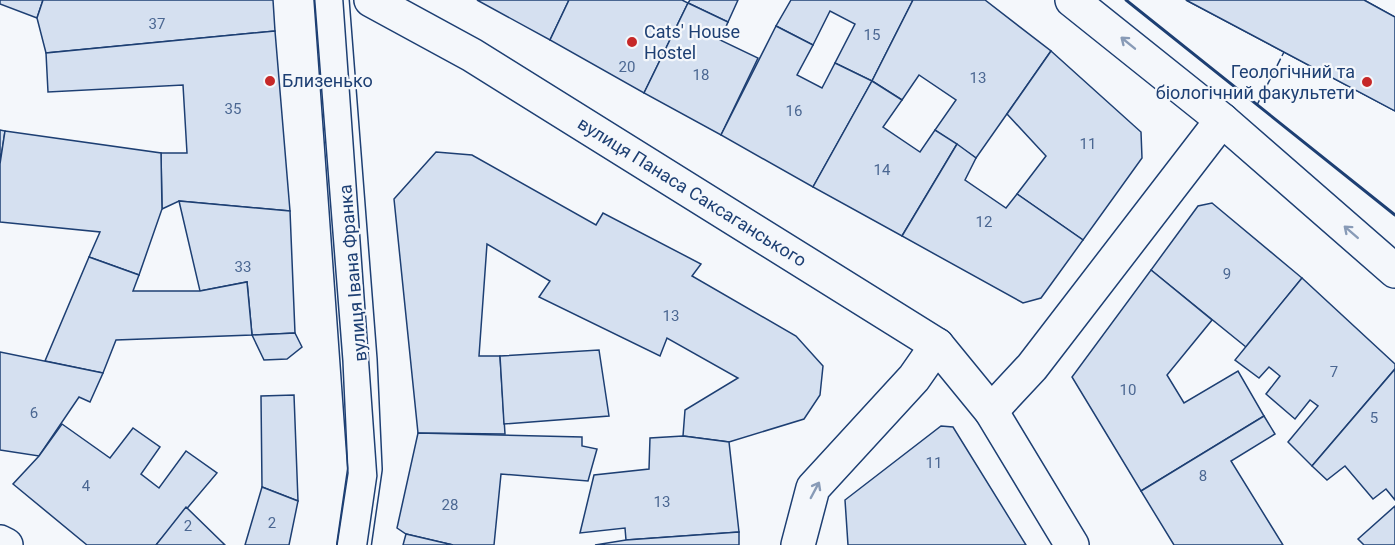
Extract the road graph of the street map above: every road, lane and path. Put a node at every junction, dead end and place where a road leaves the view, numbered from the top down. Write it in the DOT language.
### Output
graph roads {
  1 [pos="332,0"];
  2 [pos="370,0"];
  3 [pos="1072,0"];
  4 [pos="1222,120"];
  5 [pos="1395,271"];
  6 [pos="937,345"];
  7 [pos="991,411"];
  8 [pos="0,542"];
  9 [pos="6,545"];
  10 [pos="354,545"];
  11 [pos="798,545"];
  12 [pos="1072,545"];
  1 -- 10 [label="street, вулиця Івана Франка"];
  2 -- 6 [label="street, вулиця Панаса Саксаганського"];
  4 -- 3 [label="street, one-way"];
  5 -- 4 [label="street, one-way"];
  4 -- 7 [label="street"];
  6 -- 7 [label="street, вулиця Панаса Саксаганського"];
  11 -- 6 [label="street, one-way"];
  7 -- 12 [label="street, вулиця Панаса Саксаганського"];
  8 -- 9 [label="street"];
}
